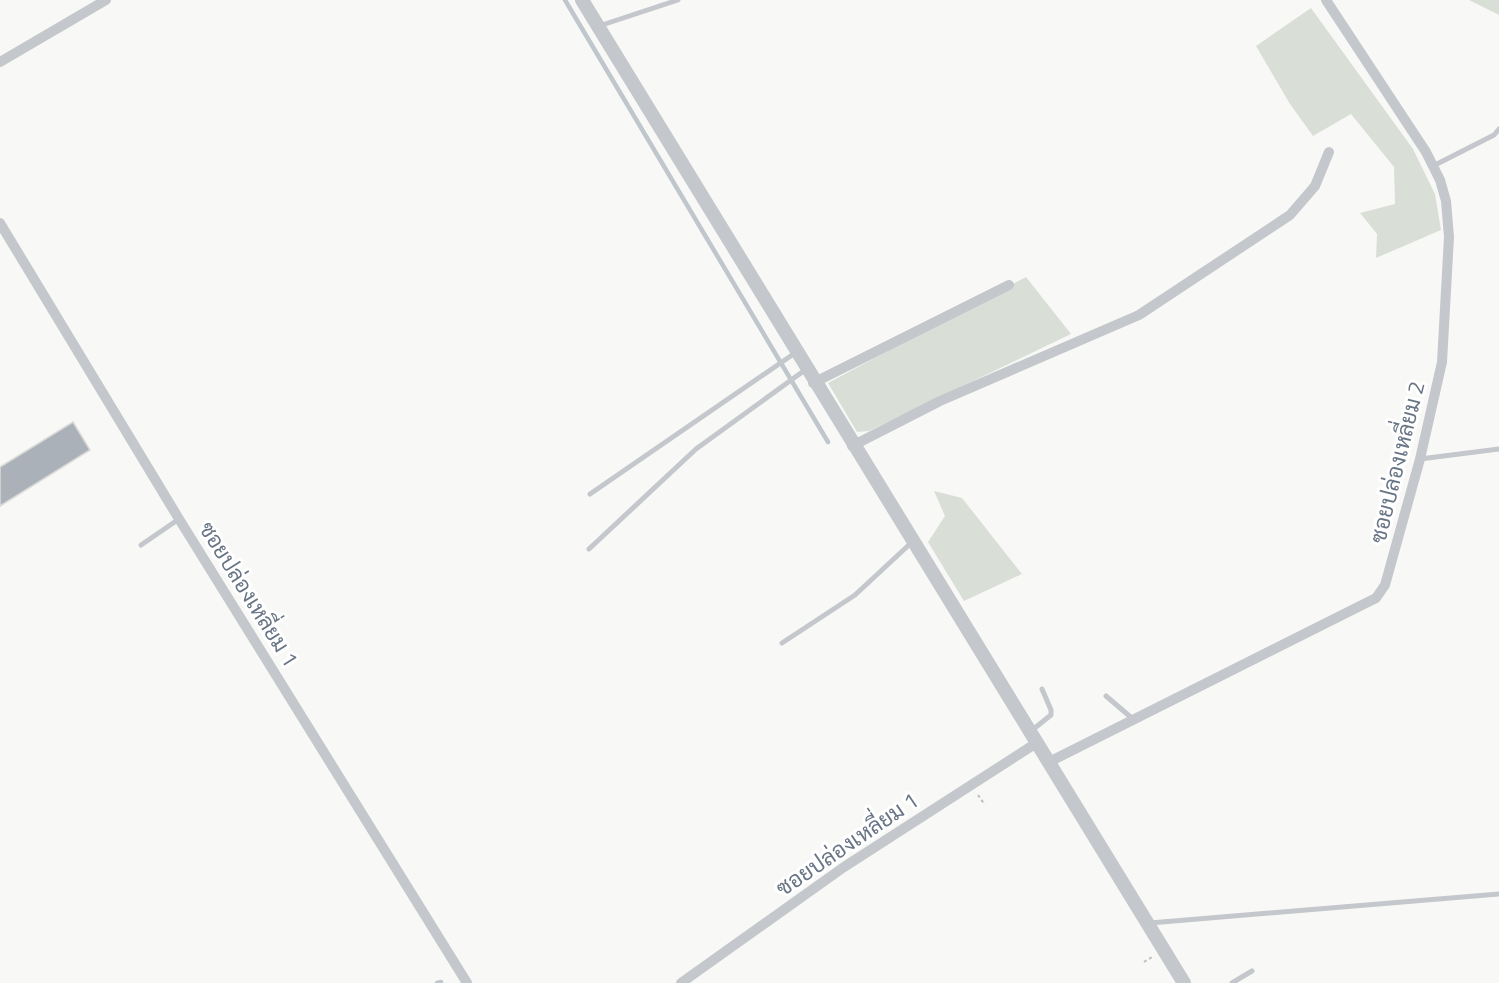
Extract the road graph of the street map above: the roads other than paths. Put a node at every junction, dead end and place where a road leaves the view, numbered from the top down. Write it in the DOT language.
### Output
graph roads {
  1 [pos="106,0"];
  2 [pos="582,0"];
  3 [pos="678,0"];
  4 [pos="1326,0"];
  5 [pos="598,26"];
  6 [pos="0,62"];
  7 [pos="1499,129"];
  8 [pos="1329,152"];
  9 [pos="1433,166"];
  10 [pos="0,223"];
  11 [pos="1009,285"];
  12 [pos="795,353"];
  13 [pos="805,370"];
  14 [pos="813,383"];
  15 [pos="852,446"];
  16 [pos="1499,449"];
  17 [pos="1420,459"];
  18 [pos="590,495"];
  19 [pos="179,519"];
  20 [pos="912,542"];
  21 [pos="141,545"];
  22 [pos="589,549"];
  23 [pos="782,643"];
  24 [pos="1042,689"];
  25 [pos="1106,696"];
  26 [pos="1133,719"];
  27 [pos="1035,737"];
  28 [pos="1049,762"];
  29 [pos="1499,894"];
  30 [pos="1149,923"];
  31 [pos="1252,971"];
  32 [pos="688,981"];
  33 [pos="467,983"];
  34 [pos="1184,983"];
  35 [pos="1232,983"];
  1 -- 6 [label="street"];
  2 -- 5 [label="street"];
  3 -- 5 [label="lane"];
  4 -- 9 [label="street, ซอยปล่องเหลี่ยม 2"];
  5 -- 12 [label="street"];
  7 -- 9 [label="lane"];
  8 -- 15 [label="street"];
  9 -- 17 [label="street, ซอยปล่องเหลี่ยม 2"];
  10 -- 19 [label="street, ซอยปล่องเหลี่ยม 1"];
  11 -- 14 [label="street"];
  12 -- 13 [label="street"];
  12 -- 18 [label="lane"];
  13 -- 14 [label="street"];
  13 -- 22 [label="lane"];
  14 -- 15 [label="street"];
  15 -- 20 [label="street"];
  16 -- 17 [label="lane"];
  17 -- 26 [label="street, ซอยปล่องเหลี่ยม 2"];
  19 -- 21 [label="lane"];
  19 -- 33 [label="street, ซอยปล่องเหลี่ยม 1"];
  20 -- 23 [label="lane"];
  20 -- 27 [label="street"];
  24 -- 27 [label="lane"];
  25 -- 26 [label="lane"];
  26 -- 28 [label="street, ซอยปล่องเหลี่ยม 2"];
  27 -- 28 [label="street"];
  27 -- 32 [label="street, ซอยปล่องเหลี่ยม 1"];
  28 -- 30 [label="street"];
  29 -- 30 [label="lane"];
  30 -- 34 [label="street"];
  31 -- 35 [label="lane"];
}
